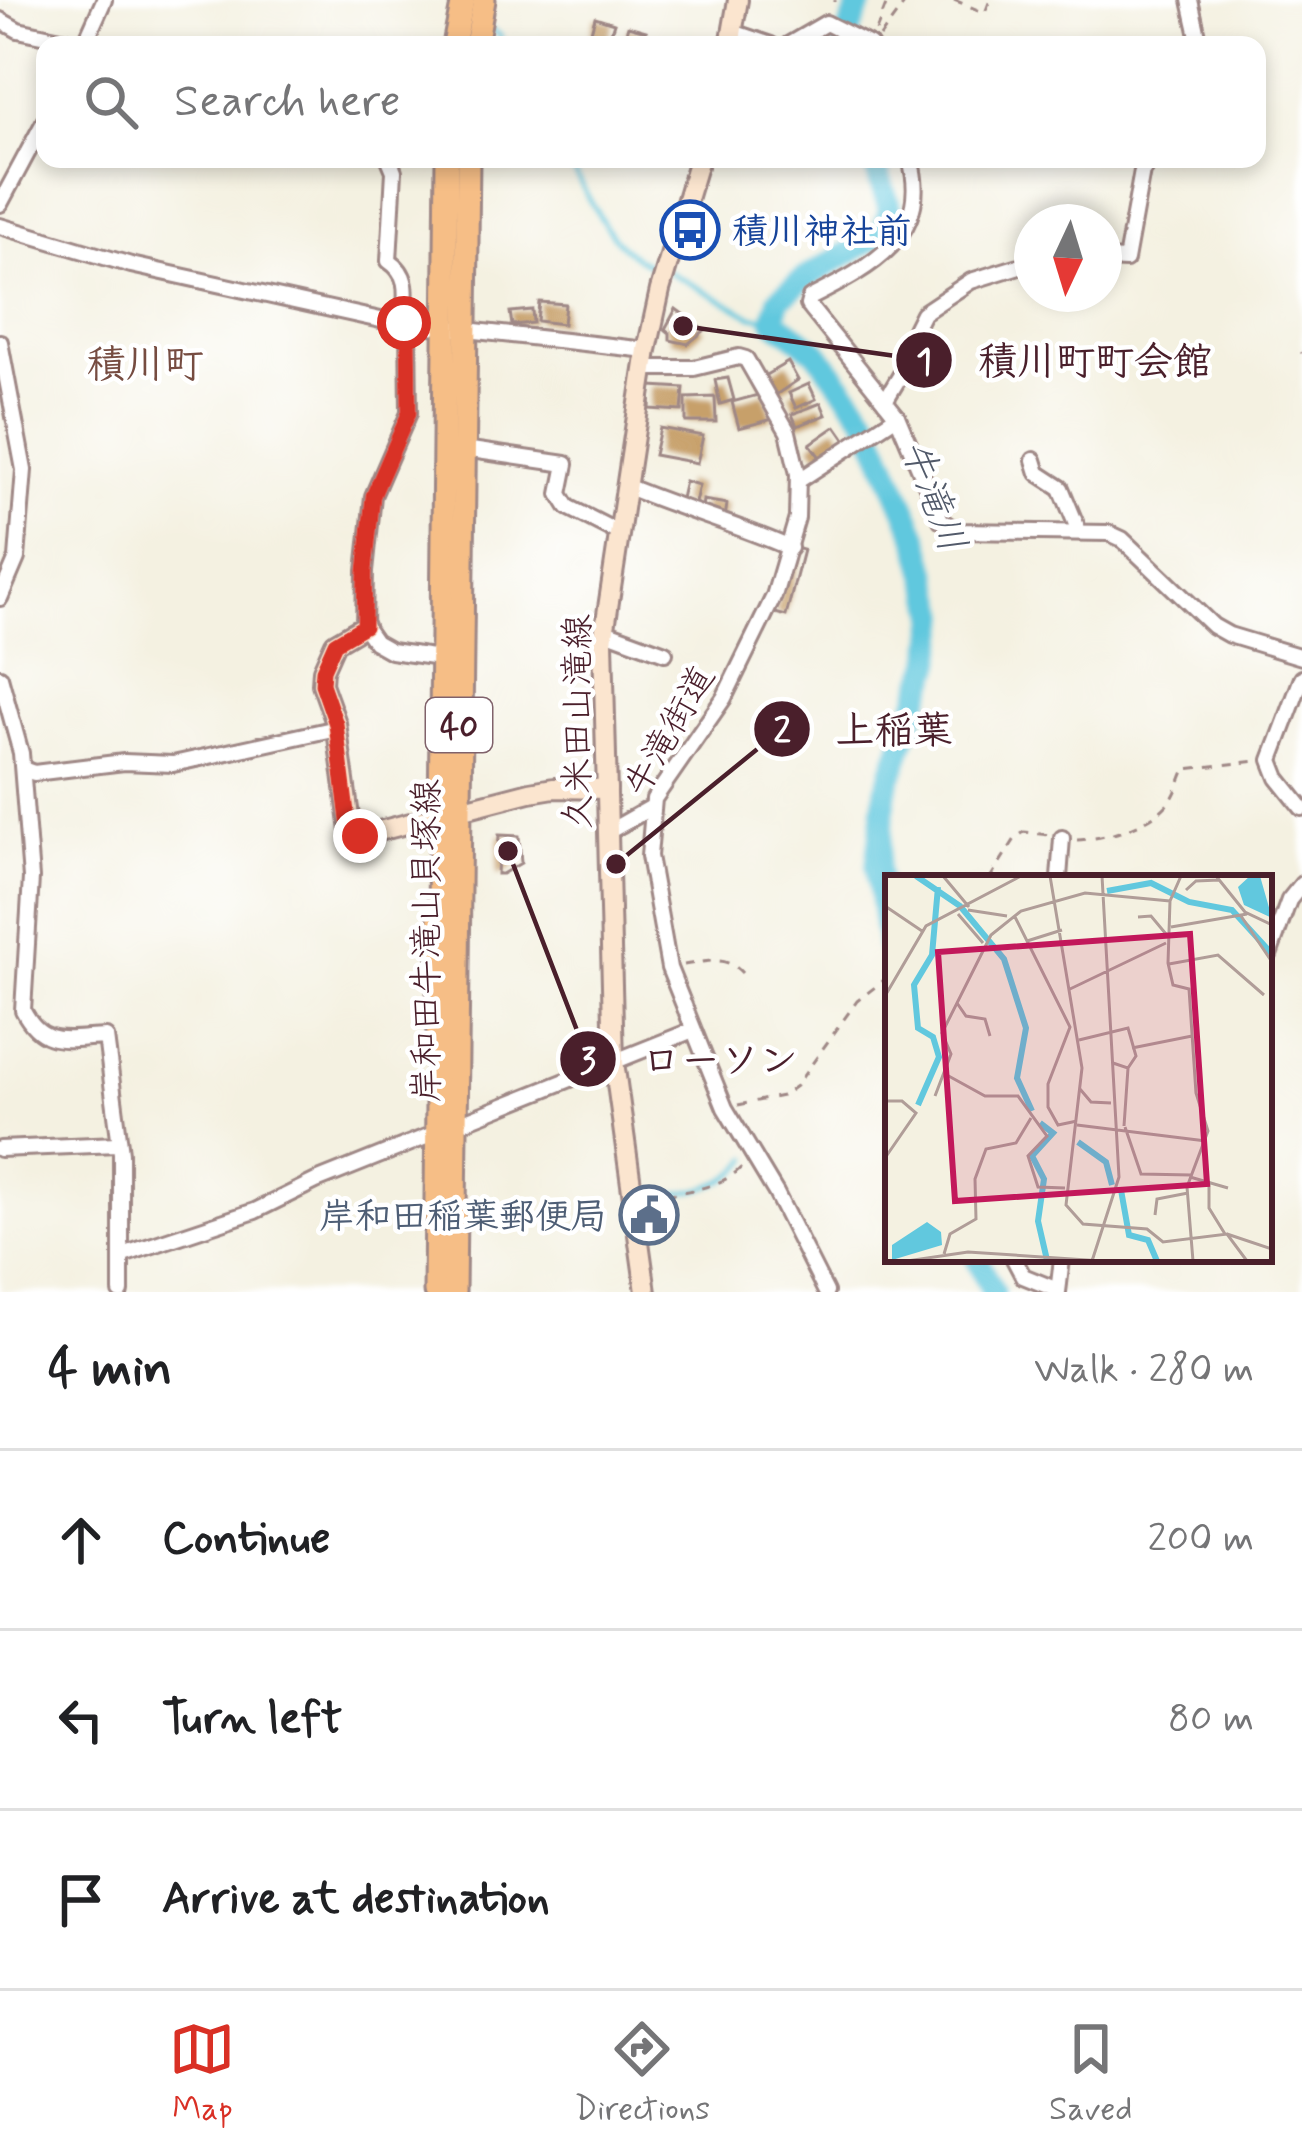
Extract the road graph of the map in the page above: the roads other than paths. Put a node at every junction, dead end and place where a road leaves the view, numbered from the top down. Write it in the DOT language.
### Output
graph roads {
  1 [pos="104,0"];
  2 [pos="738,0"];
  3 [pos="1190,0"];
  4 [pos="477,1"];
  5 [pos="0,20"];
  6 [pos="47,36"];
  7 [pos="89,36"];
  8 [pos="466,36"];
  9 [pos="732,36"];
  10 [pos="804,36"];
  11 [pos="853,36"];
  12 [pos="1198,36"];
  13 [pos="36,137"];
  14 [pos="393,168"];
  15 [pos="447,168"];
  16 [pos="467,168"];
  17 [pos="696,168"];
  18 [pos="910,168"];
  19 [pos="1144,168"];
  20 [pos="0,204"];
  21 [pos="0,226"];
  22 [pos="1122,260"];
  23 [pos="1014,268"];
  24 [pos="406,323"];
  25 [pos="455,328"];
  26 [pos="0,342"];
  27 [pos="646,359"];
  28 [pos="885,401"];
  29 [pos="897,416"];
  30 [pos="464,449"];
  31 [pos="1034,460"];
  32 [pos="798,481"];
  33 [pos="626,486"];
  34 [pos="1078,529"];
  35 [pos="619,533"];
  36 [pos="790,548"];
  37 [pos="0,598"];
  38 [pos="364,626"];
  39 [pos="605,631"];
  40 [pos="664,652"];
  41 [pos="1302,657"];
  42 [pos="440,658"];
  43 [pos="0,677"];
  44 [pos="1302,679"];
  45 [pos="337,728"];
  46 [pos="23,769"];
  47 [pos="607,789"];
  48 [pos="652,808"];
  49 [pos="1302,808"];
  50 [pos="448,814"];
  51 [pos="608,832"];
  52 [pos="1062,838"];
  53 [pos="1059,875"];
  54 [pos="1302,884"];
  55 [pos="1272,947"];
  56 [pos="693,1030"];
  57 [pos="614,1063"];
  58 [pos="447,1129"];
  59 [pos="117,1144"];
  60 [pos="0,1149"];
  61 [pos="123,1255"];
  62 [pos="1016,1262"];
  63 [pos="1056,1290"];
  64 [pos="122,1292"];
  65 [pos="435,1292"];
  66 [pos="454,1292"];
  67 [pos="646,1292"];
  68 [pos="826,1292"];
  1 -- 7 [label="street"];
  2 -- 9 [label="street"];
  3 -- 12 [label="street"];
  4 -- 8 [label="main road"];
  5 -- 6 [label="street"];
  10 -- 11 [label="street"];
  13 -- 20 [label="street"];
  14 -- 24 [label="street"];
  15 -- 25 [label="main road, 岸和田牛滝山貝塚線 / 40"];
  16 -- 25 [label="main road, 岸和田牛滝山貝塚線 / 40"];
  17 -- 27 [label="street, 久米田山滝線"];
  18 -- 28 [label="street"];
  19 -- 22 [label="street"];
  21 -- 24 [label="street"];
  23 -- 28 [label="street"];
  24 -- 25 [label="street"];
  24 -- 38 [label="street"];
  25 -- 27 [label="street"];
  25 -- 30 [label="main road, 岸和田牛滝山貝塚線 / 40"];
  25 -- 42 [label="main road, 岸和田牛滝山貝塚線 / 40"];
  26 -- 37 [label="street"];
  27 -- 32 [label="street, 牛滝街道"];
  27 -- 33 [label="street, 久米田山滝線"];
  28 -- 29 [label="street"];
  29 -- 32 [label="street"];
  29 -- 34 [label="street"];
  30 -- 35 [label="street"];
  30 -- 50 [label="main road, 岸和田牛滝山貝塚線 / 40"];
  31 -- 34 [label="street"];
  32 -- 36 [label="street, 牛滝街道"];
  33 -- 35 [label="street, 久米田山滝線"];
  33 -- 36 [label="street"];
  34 -- 41 [label="street"];
  35 -- 39 [label="street, 久米田山滝線"];
  36 -- 48 [label="street, 牛滝街道"];
  38 -- 42 [label="street"];
  38 -- 45 [label="street"];
  39 -- 40 [label="street"];
  39 -- 47 [label="street, 久米田山滝線"];
  42 -- 50 [label="main road, 岸和田牛滝山貝塚線 / 40"];
  43 -- 46 [label="street"];
  44 -- 49 [label="street"];
  45 -- 46 [label="street"];
  45 -- 50 [label="street"];
  46 -- 59 [label="street"];
  47 -- 50 [label="street"];
  47 -- 51 [label="street, 久米田山滝線"];
  48 -- 51 [label="street"];
  48 -- 56 [label="street, 牛滝街道"];
  50 -- 58 [label="main road, 岸和田牛滝山貝塚線 / 40"];
  51 -- 57 [label="street, 久米田山滝線"];
  52 -- 53 [label="street"];
  54 -- 55 [label="street"];
  56 -- 57 [label="street"];
  56 -- 68 [label="street, 牛滝街道"];
  57 -- 58 [label="street"];
  57 -- 67 [label="street, 久米田山滝線"];
  58 -- 61 [label="street"];
  58 -- 65 [label="main road, 岸和田牛滝山貝塚線 / 40"];
  58 -- 66 [label="main road, 岸和田牛滝山貝塚線 / 40"];
  59 -- 60 [label="street"];
  59 -- 61 [label="street"];
  61 -- 64 [label="street"];
  62 -- 63 [label="street"];
}
